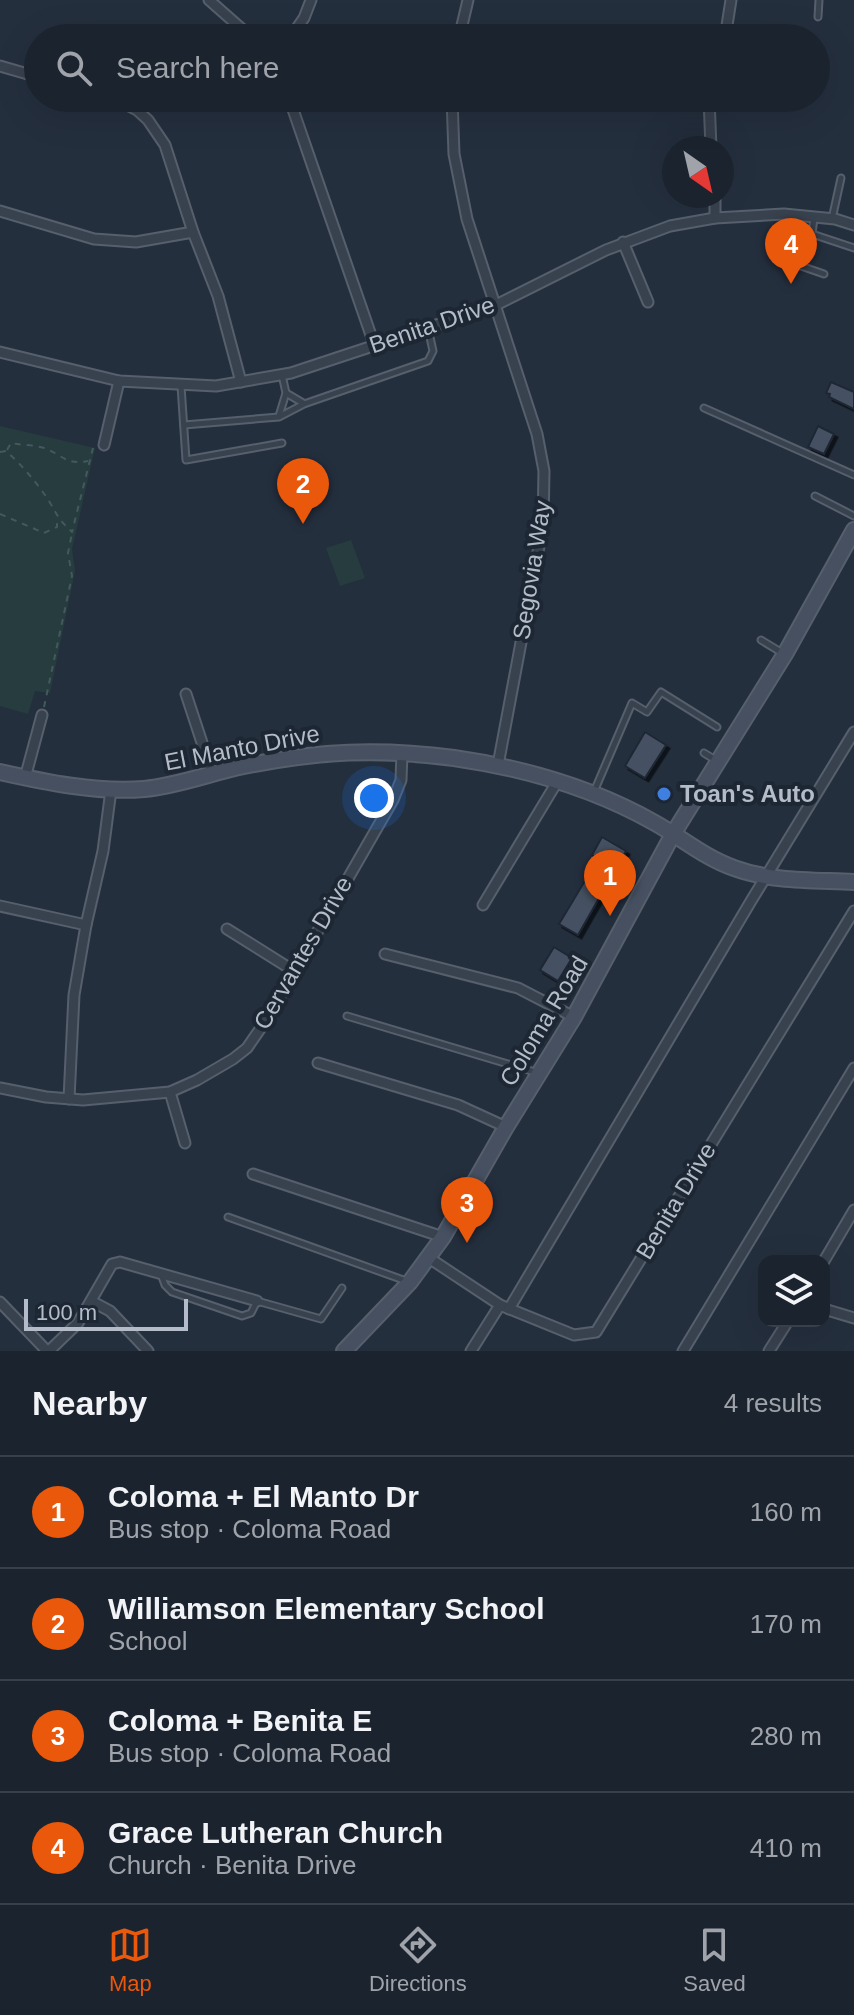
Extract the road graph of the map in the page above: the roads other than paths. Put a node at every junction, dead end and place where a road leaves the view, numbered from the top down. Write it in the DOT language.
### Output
graph roads {
  1 [pos="209,0"];
  2 [pos="311,0"];
  3 [pos="468,0"];
  4 [pos="731,0"];
  5 [pos="819,0"];
  6 [pos="818,17"];
  7 [pos="236,24"];
  8 [pos="300,24"];
  9 [pos="462,24"];
  10 [pos="727,24"];
  11 [pos="0,66"];
  12 [pos="24,73"];
  13 [pos="139,112"];
  14 [pos="294,112"];
  15 [pos="452,112"];
  16 [pos="710,112"];
  17 [pos="711,136"];
  18 [pos="841,178"];
  19 [pos="715,208"];
  20 [pos="0,211"];
  21 [pos="815,217"];
  22 [pos="715,218"];
  23 [pos="832,219"];
  24 [pos="854,225"];
  25 [pos="193,232"];
  26 [pos="623,242"];
  27 [pos="854,248"];
  28 [pos="798,265"];
  29 [pos="824,274"];
  30 [pos="648,302"];
  31 [pos="494,306"];
  32 [pos="428,327"];
  33 [pos="374,344"];
  34 [pos="0,352"];
  35 [pos="282,375"];
  36 [pos="119,381"];
  37 [pos="241,382"];
  38 [pos="181,386"];
  39 [pos="286,393"];
  40 [pos="304,404"];
  41 [pos="704,408"];
  42 [pos="279,417"];
  43 [pos="184,425"];
  44 [pos="282,443"];
  45 [pos="104,445"];
  46 [pos="854,475"];
  47 [pos="815,496"];
  48 [pos="854,516"];
  49 [pos="854,530"];
  50 [pos="761,640"];
  51 [pos="785,654"];
  52 [pos="186,694"];
  53 [pos="42,715"];
  54 [pos="717,727"];
  55 [pos="854,732"];
  56 [pos="402,753"];
  57 [pos="704,753"];
  58 [pos="718,761"];
  59 [pos="498,765"];
  60 [pos="0,772"];
  61 [pos="212,773"];
  62 [pos="25,778"];
  63 [pos="557,782"];
  64 [pos="111,790"];
  65 [pos="593,794"];
  66 [pos="673,834"];
  67 [pos="766,876"];
  68 [pos="854,882"];
  69 [pos="483,905"];
  70 [pos="0,906"];
  71 [pos="854,911"];
  72 [pos="86,925"];
  73 [pos="227,929"];
  74 [pos="385,954"];
  75 [pos="294,971"];
  76 [pos="347,1016"];
  77 [pos="574,1017"];
  78 [pos="318,1063"];
  79 [pos="854,1068"];
  80 [pos="539,1073"];
  81 [pos="0,1088"];
  82 [pos="170,1092"];
  83 [pos="69,1099"];
  84 [pos="506,1127"];
  85 [pos="185,1143"];
  86 [pos="253,1174"];
  87 [pos="854,1210"];
  88 [pos="228,1217"];
  89 [pos="443,1237"];
  90 [pos="828,1255"];
  91 [pos="429,1258"];
  92 [pos="160,1273"];
  93 [pos="410,1282"];
  94 [pos="342,1288"];
  95 [pos="91,1301"];
  96 [pos="257,1301"];
  97 [pos="0,1302"];
  98 [pos="504,1307"];
  99 [pos="830,1311"];
  100 [pos="854,1318"];
  101 [pos="784,1327"];
  102 [pos="48,1351"];
  103 [pos="148,1351"];
  104 [pos="344,1351"];
  105 [pos="471,1351"];
  106 [pos="683,1351"];
  107 [pos="769,1351"];
  1 -- 7 [label="street"];
  2 -- 8 [label="street"];
  3 -- 9 [label="street"];
  4 -- 10 [label="street"];
  5 -- 6 [label="lane"];
  11 -- 12 [label="street"];
  13 -- 25 [label="street"];
  14 -- 33 [label="street"];
  15 -- 31 [label="street, Segovia Way"];
  16 -- 17 [label="street"];
  18 -- 23 [label="lane"];
  19 -- 22 [label="street"];
  20 -- 25 [label="street"];
  21 -- 22 [label="street, Benita Drive"];
  21 -- 23 [label="street, Benita Drive"];
  21 -- 27 [label="lane"];
  22 -- 26 [label="street, Benita Drive"];
  23 -- 24 [label="street, Benita Drive"];
  25 -- 37 [label="street"];
  26 -- 30 [label="street"];
  26 -- 31 [label="street, Benita Drive"];
  28 -- 29 [label="lane"];
  31 -- 32 [label="street, Benita Drive"];
  31 -- 59 [label="street, Segovia Way"];
  32 -- 33 [label="street, Benita Drive"];
  32 -- 40 [label="lane"];
  33 -- 35 [label="street, Benita Drive"];
  34 -- 36 [label="street, Benita Drive"];
  35 -- 37 [label="street, Benita Drive"];
  35 -- 39 [label="lane"];
  36 -- 38 [label="street, Benita Drive"];
  36 -- 45 [label="street"];
  37 -- 38 [label="street, Benita Drive"];
  38 -- 43 [label="lane"];
  39 -- 40 [label="lane"];
  39 -- 42 [label="lane"];
  40 -- 42 [label="lane"];
  41 -- 46 [label="lane"];
  42 -- 43 [label="lane"];
  43 -- 44 [label="lane"];
  47 -- 48 [label="lane"];
  49 -- 51 [label="main road, Coloma Road"];
  50 -- 51 [label="lane"];
  51 -- 58 [label="main road, Coloma Road"];
  52 -- 61 [label="street"];
  53 -- 62 [label="street"];
  54 -- 65 [label="lane"];
  55 -- 67 [label="street"];
  56 -- 59 [label="main road, El Manto Drive"];
  56 -- 61 [label="main road, El Manto Drive"];
  56 -- 75 [label="street, Cervantes Drive"];
  57 -- 58 [label="lane"];
  58 -- 66 [label="main road, Coloma Road"];
  59 -- 63 [label="main road, El Manto Drive"];
  60 -- 62 [label="main road, El Manto Drive"];
  61 -- 64 [label="main road, El Manto Drive"];
  62 -- 64 [label="main road, El Manto Drive"];
  63 -- 65 [label="main road, El Manto Drive"];
  63 -- 69 [label="street"];
  64 -- 72 [label="street"];
  65 -- 66 [label="main road, El Manto Drive"];
  66 -- 67 [label="main road, El Manto Drive"];
  66 -- 77 [label="main road, Coloma Road"];
  67 -- 68 [label="main road, El Manto Drive"];
  67 -- 98 [label="street"];
  70 -- 72 [label="street"];
  71 -- 98 [label="street, Benita Drive"];
  72 -- 83 [label="street"];
  73 -- 75 [label="street"];
  74 -- 77 [label="street"];
  75 -- 82 [label="street, Cervantes Drive"];
  76 -- 80 [label="lane"];
  77 -- 80 [label="main road, Coloma Road"];
  78 -- 84 [label="street"];
  79 -- 106 [label="street"];
  80 -- 84 [label="main road, Coloma Road"];
  81 -- 83 [label="street, Cervantes Drive"];
  82 -- 83 [label="street, Cervantes Drive"];
  82 -- 85 [label="street"];
  84 -- 89 [label="main road, Coloma Road"];
  86 -- 89 [label="street"];
  87 -- 90 [label="street"];
  88 -- 93 [label="lane"];
  89 -- 91 [label="main road, Coloma Road"];
  91 -- 93 [label="main road, Coloma Road"];
  91 -- 98 [label="street, Benita Drive"];
  92 -- 95 [label="street"];
  92 -- 96 [label="street"];
  92 -- 96 [label="lane"];
  93 -- 104 [label="main road, Coloma Road"];
  94 -- 96 [label="lane"];
  95 -- 102 [label="street"];
  95 -- 103 [label="street"];
  97 -- 102 [label="street"];
  98 -- 105 [label="street"];
  99 -- 100 [label="street"];
  101 -- 107 [label="street"];
}
